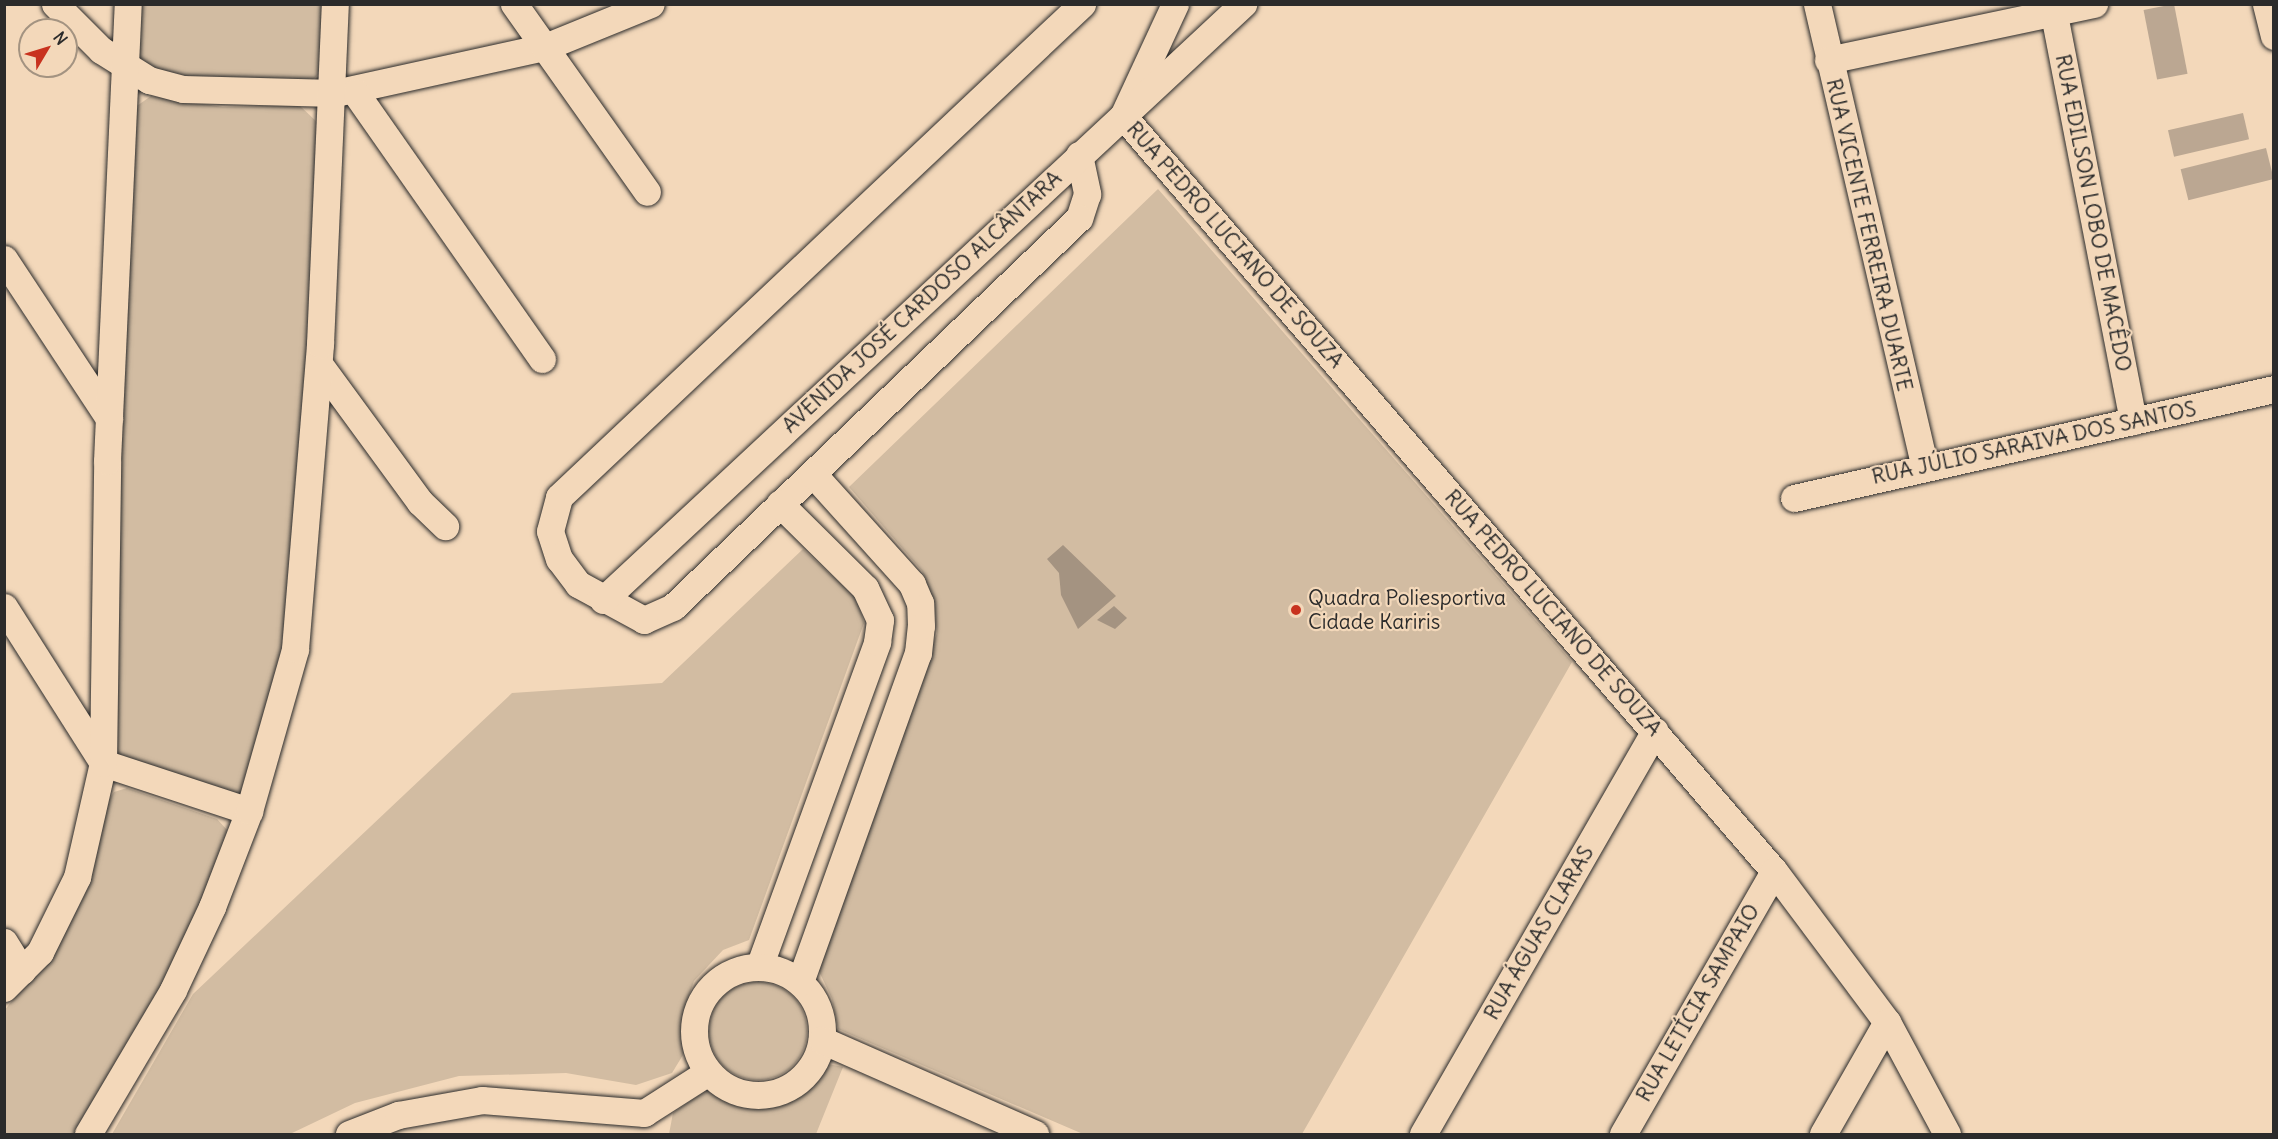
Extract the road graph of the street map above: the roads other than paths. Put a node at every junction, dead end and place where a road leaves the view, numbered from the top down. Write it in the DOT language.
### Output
graph roads {
  1 [pos="56,4"];
  2 [pos="128,4"];
  3 [pos="335,4"];
  4 [pos="514,4"];
  5 [pos="651,4"];
  6 [pos="1082,4"];
  7 [pos="1175,4"];
  8 [pos="1243,4"];
  9 [pos="1817,4"];
  10 [pos="2094,4"];
  11 [pos="2266,4"];
  12 [pos="2053,9"];
  13 [pos="2274,36"];
  14 [pos="545,47"];
  15 [pos="1828,60"];
  16 [pos="126,69"];
  17 [pos="345,93"];
  18 [pos="1123,116"];
  19 [pos="1079,155"];
  20 [pos="648,192"];
  21 [pos="4,259"];
  22 [pos="542,359"];
  23 [pos="319,364"];
  24 [pos="2274,389"];
  25 [pos="109,418"];
  26 [pos="2133,421"];
  27 [pos="1924,465"];
  28 [pos="813,474"];
  29 [pos="1794,498"];
  30 [pos="780,504"];
  31 [pos="445,526"];
  32 [pos="603,600"];
  33 [pos="4,607"];
  34 [pos="1655,730"];
  35 [pos="103,763"];
  36 [pos="249,811"];
  37 [pos="1774,871"];
  38 [pos="4,942"];
  39 [pos="759,967"];
  40 [pos="13,979"];
  41 [pos="800,982"];
  42 [pos="1887,1022"];
  43 [pos="822,1040"];
  44 [pos="708,1072"];
  45 [pos="88,1134"];
  46 [pos="349,1134"];
  47 [pos="1035,1134"];
  48 [pos="1423,1134"];
  49 [pos="1623,1134"];
  50 [pos="1823,1134"];
  51 [pos="1947,1134"];
  1 -- 16 [label="street"];
  2 -- 16 [label="street"];
  3 -- 17 [label="street"];
  4 -- 14 [label="street"];
  5 -- 14 [label="street"];
  6 -- 32 [label="street"];
  7 -- 18 [label="street"];
  8 -- 18 [label="street, AVENIDA JOSÉ CARDOSO ALCÂNTARA"];
  9 -- 15 [label="street, RUA VICENTE FERREIRA DUARTE"];
  10 -- 12 [label="street"];
  11 -- 13 [label="street"];
  12 -- 15 [label="street"];
  12 -- 26 [label="street, RUA EDILSON LOBO DE MACÊDO"];
  14 -- 17 [label="street"];
  14 -- 20 [label="street"];
  15 -- 27 [label="street, RUA VICENTE FERREIRA DUARTE"];
  16 -- 17 [label="street"];
  16 -- 25 [label="street"];
  17 -- 22 [label="street"];
  17 -- 23 [label="street"];
  18 -- 19 [label="street, AVENIDA JOSÉ CARDOSO ALCÂNTARA"];
  18 -- 34 [label="street, RUA PEDRO LUCIANO DE SOUZA"];
  19 -- 28 [label="street"];
  19 -- 32 [label="street, AVENIDA JOSÉ CARDOSO ALCÂNTARA"];
  21 -- 25 [label="street"];
  23 -- 31 [label="street"];
  23 -- 36 [label="street"];
  24 -- 26 [label="street, RUA JÚLIO SARAIVA DOS SANTOS"];
  25 -- 35 [label="street"];
  26 -- 27 [label="street, RUA JÚLIO SARAIVA DOS SANTOS"];
  27 -- 29 [label="street, RUA JÚLIO SARAIVA DOS SANTOS"];
  28 -- 30 [label="street"];
  28 -- 41 [label="street"];
  30 -- 32 [label="street"];
  30 -- 39 [label="street"];
  33 -- 35 [label="street"];
  34 -- 37 [label="street, RUA PEDRO LUCIANO DE SOUZA"];
  34 -- 48 [label="street, RUA ÁGUAS CLARAS"];
  35 -- 36 [label="street"];
  35 -- 40 [label="street"];
  36 -- 45 [label="street"];
  37 -- 42 [label="street, RUA PEDRO LUCIANO DE SOUZA"];
  37 -- 49 [label="street, RUA LETÍCIA SAMPAIO"];
  38 -- 40 [label="street"];
  39 -- 41 [label="street"];
  39 -- 44 [label="street"];
  41 -- 43 [label="street"];
  42 -- 50 [label="street"];
  42 -- 51 [label="street, RUA PEDRO LUCIANO DE SOUZA"];
  43 -- 44 [label="street"];
  43 -- 47 [label="street"];
  44 -- 46 [label="street"];
}
